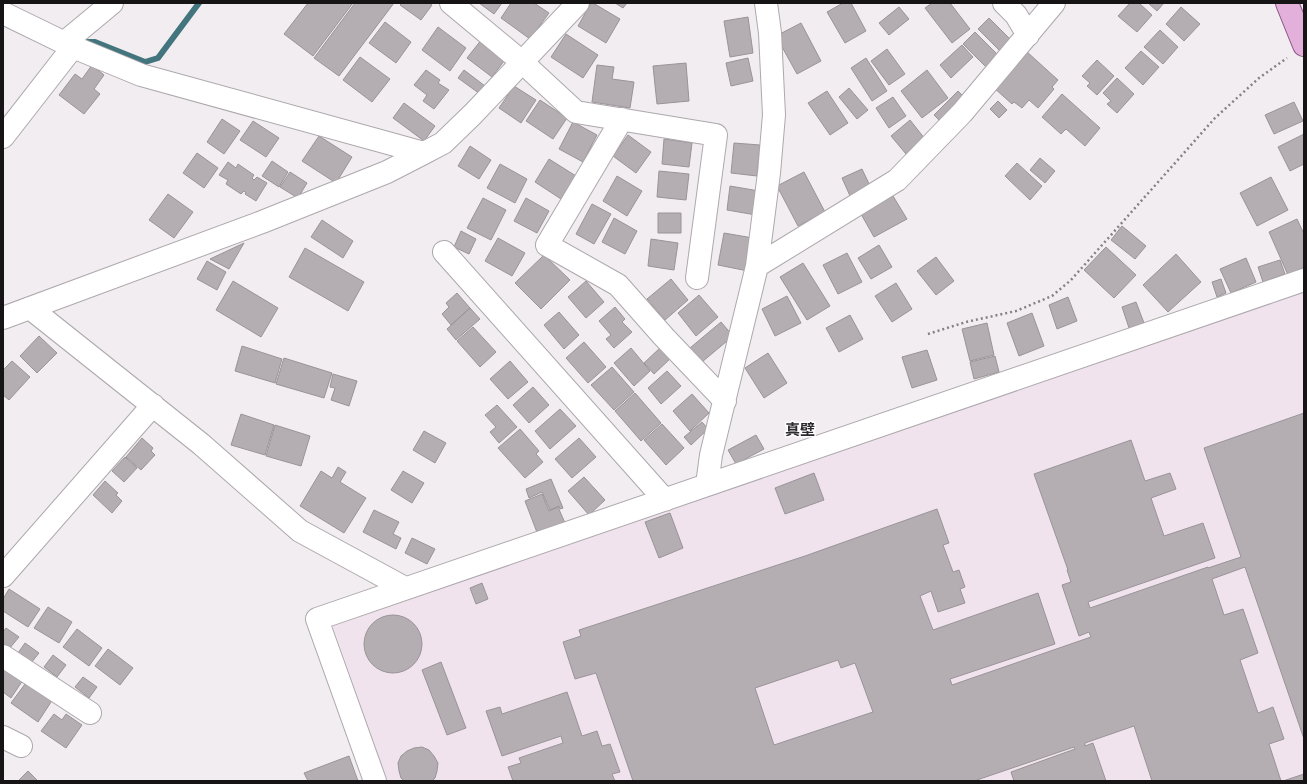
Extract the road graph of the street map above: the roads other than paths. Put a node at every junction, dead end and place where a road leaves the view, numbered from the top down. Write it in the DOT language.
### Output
graph roads {
  1 [pos="112,3"];
  2 [pos="451,3"];
  3 [pos="578,3"];
  4 [pos="766,3"];
  5 [pos="1004,3"];
  6 [pos="1054,3"];
  7 [pos="1287,3"];
  8 [pos="3,13"];
  9 [pos="1028,34"];
  10 [pos="69,45"];
  11 [pos="1297,50"];
  12 [pos="522,62"];
  13 [pos="622,119"];
  14 [pos="3,137"];
  15 [pos="424,154"];
  16 [pos="444,252"];
  17 [pos="757,266"];
  18 [pos="697,278"];
  19 [pos="1304,280"];
  20 [pos="30,308"];
  21 [pos="3,318"];
  22 [pos="725,401"];
  23 [pos="153,405"];
  24 [pos="707,485"];
  25 [pos="665,500"];
  26 [pos="3,576"];
  27 [pos="405,588"];
  28 [pos="3,656"];
  29 [pos="90,713"];
  30 [pos="375,781"];
  1 -- 10 [label="street"];
  2 -- 12 [label="street"];
  3 -- 12 [label="street"];
  4 -- 17 [label="street"];
  5 -- 9 [label="street"];
  6 -- 9 [label="street"];
  7 -- 11 [label="main road"];
  8 -- 10 [label="street"];
  9 -- 17 [label="street"];
  10 -- 14 [label="street"];
  10 -- 15 [label="street"];
  12 -- 13 [label="street"];
  12 -- 15 [label="street"];
  13 -- 18 [label="street"];
  13 -- 22 [label="street"];
  15 -- 20 [label="street"];
  16 -- 25 [label="street"];
  17 -- 22 [label="street"];
  19 -- 24 [label="street"];
  20 -- 21 [label="street"];
  20 -- 23 [label="street"];
  22 -- 24 [label="street"];
  23 -- 26 [label="street"];
  23 -- 27 [label="street"];
  24 -- 25 [label="street"];
  25 -- 27 [label="street"];
  27 -- 30 [label="street"];
  28 -- 29 [label="street"];
}
